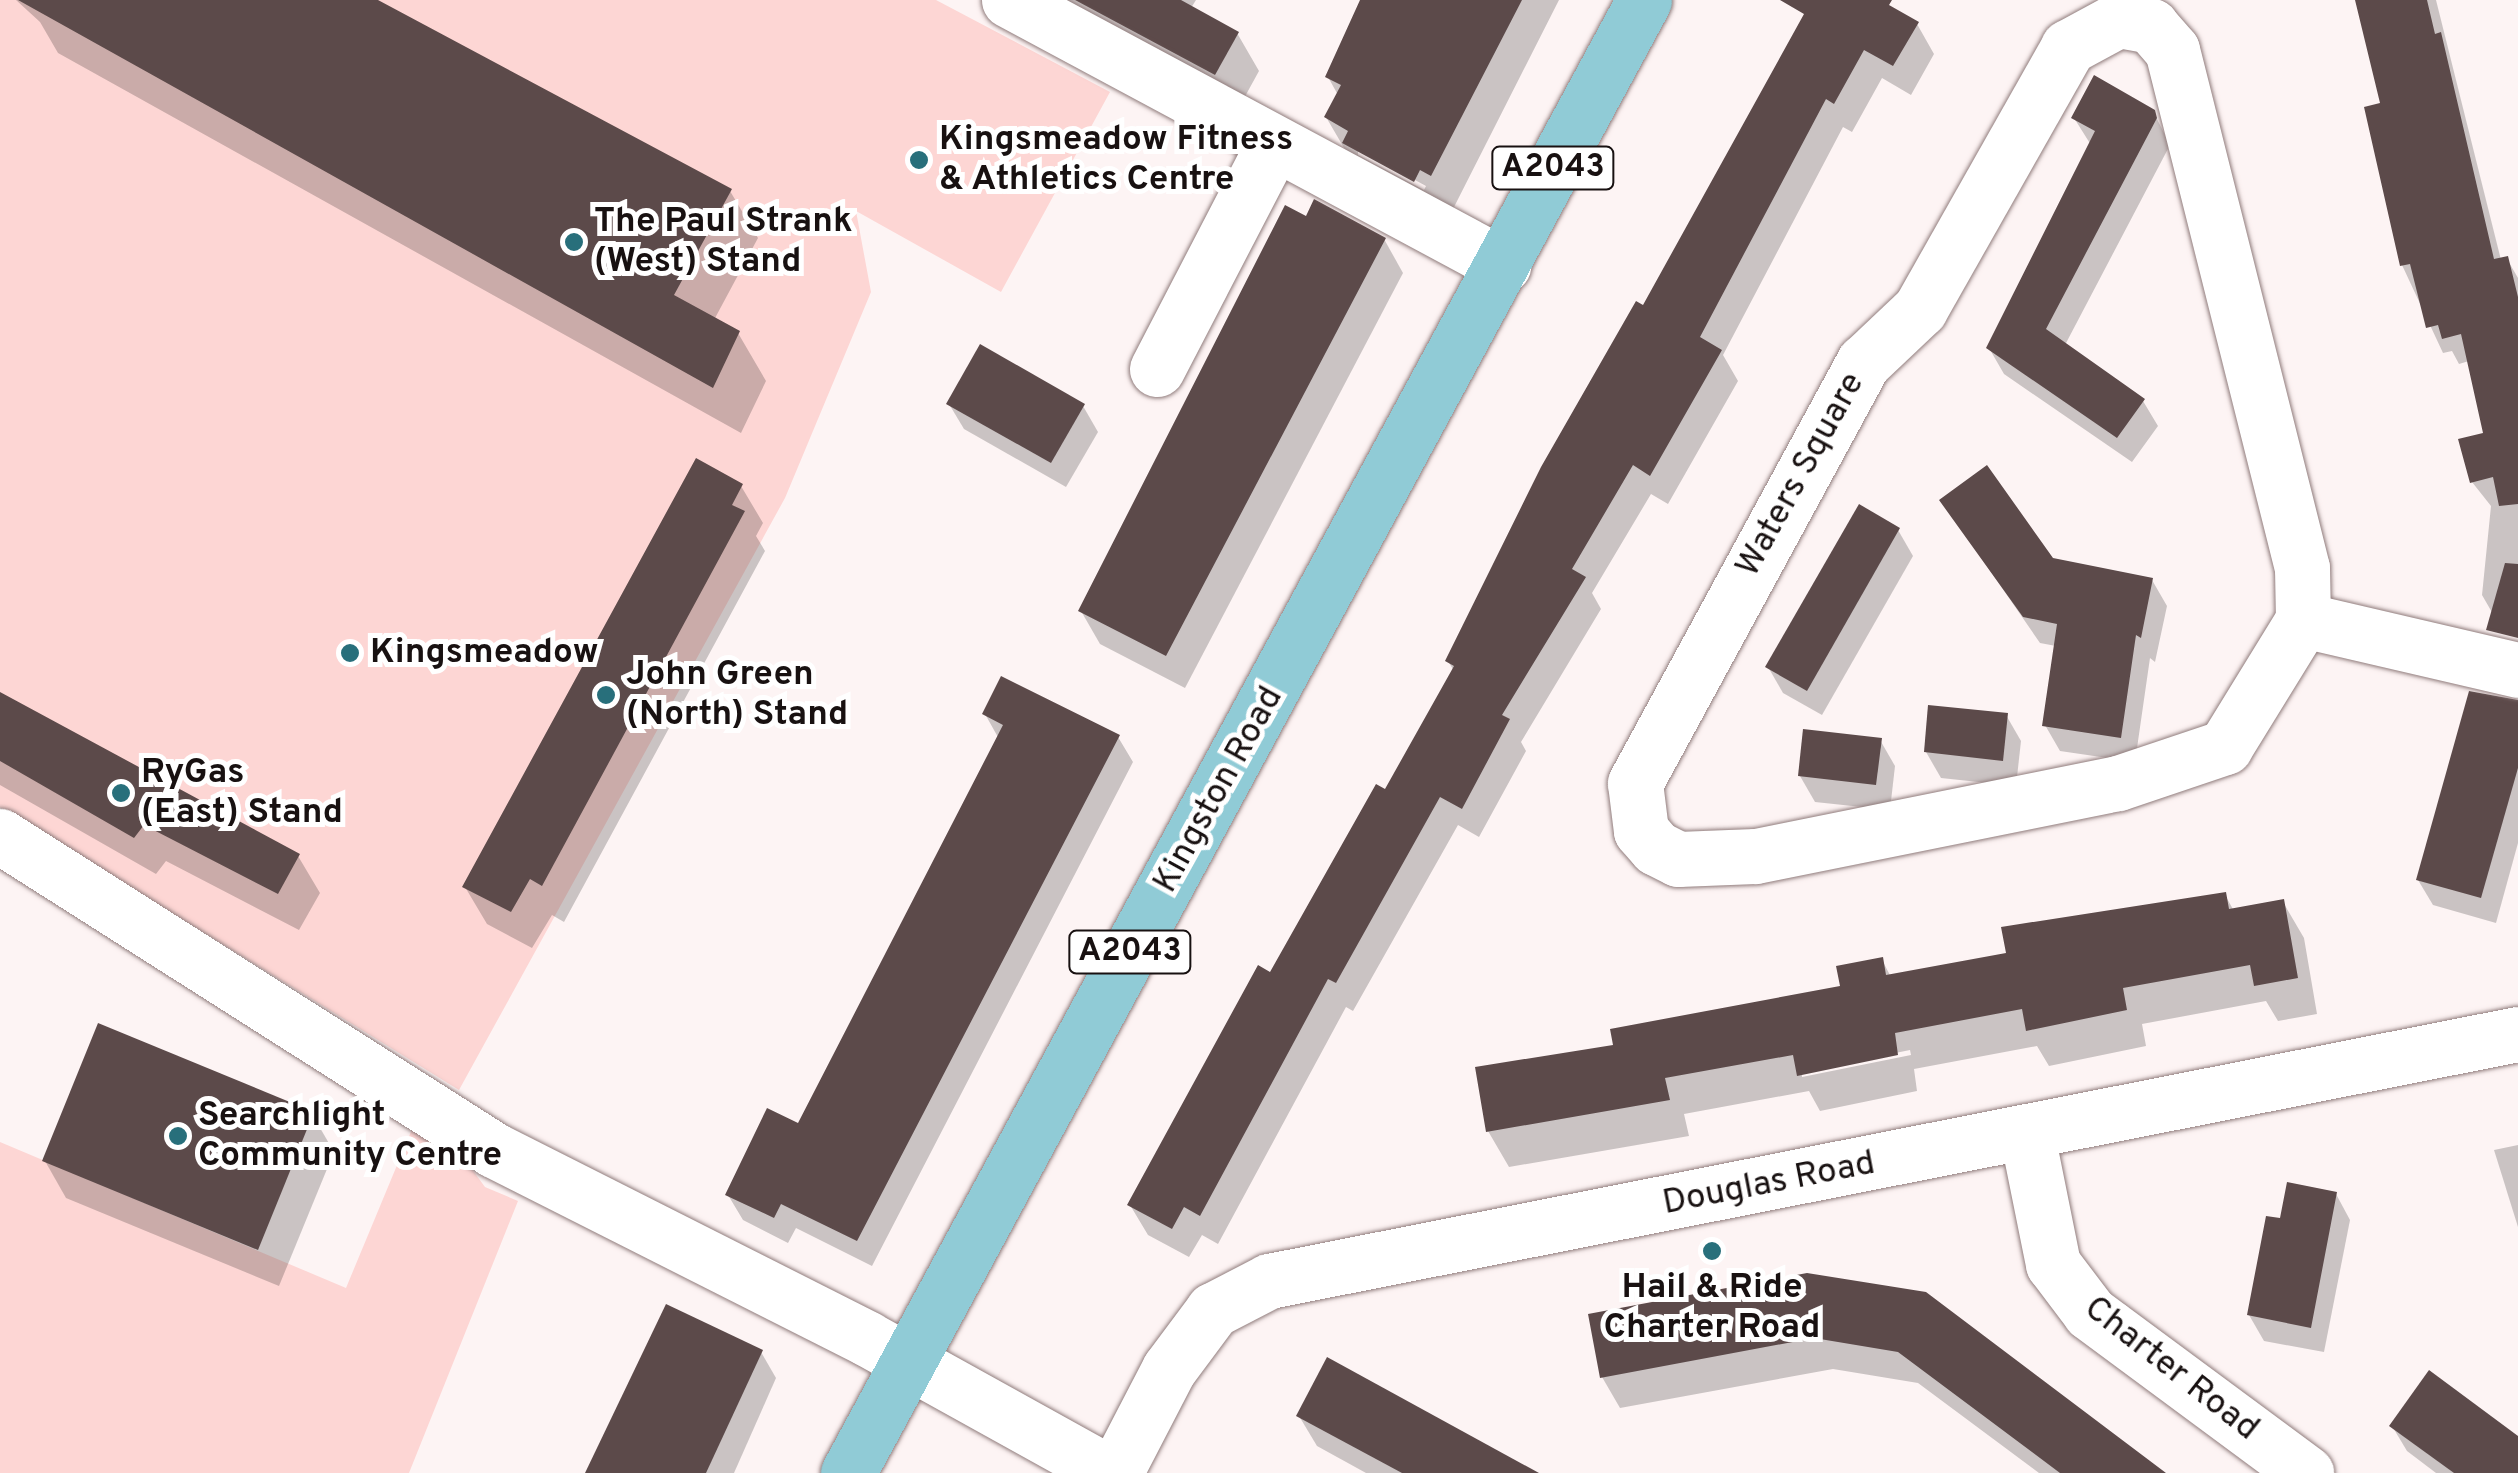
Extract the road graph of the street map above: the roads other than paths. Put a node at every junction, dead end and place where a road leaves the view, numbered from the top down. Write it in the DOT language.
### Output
graph roads {
  1 [pos="1009,0"];
  2 [pos="1644,0"];
  3 [pos="1274,143"];
  4 [pos="1504,265"];
  5 [pos="1157,369"];
  6 [pos="2304,620"];
  7 [pos="2518,670"];
  8 [pos="0,836"];
  9 [pos="2518,1034"];
  10 [pos="2027,1134"];
  11 [pos="906,1361"];
  12 [pos="848,1473"];
  13 [pos="1112,1473"];
  14 [pos="2306,1473"];
  1 -- 3 [label="street"];
  2 -- 4 [label="main road, A2043"];
  3 -- 4 [label="street"];
  3 -- 5 [label="street"];
  4 -- 11 [label="main road, Kingston Road / A2043"];
  6 -- 6 [label="street, Waters Square"];
  6 -- 7 [label="street"];
  8 -- 11 [label="street"];
  9 -- 10 [label="street, Douglas Road"];
  10 -- 13 [label="street, Douglas Road"];
  10 -- 14 [label="street, Charter Road"];
  11 -- 12 [label="main road, Kingston Road / A2043"];
  11 -- 13 [label="street"];
}
